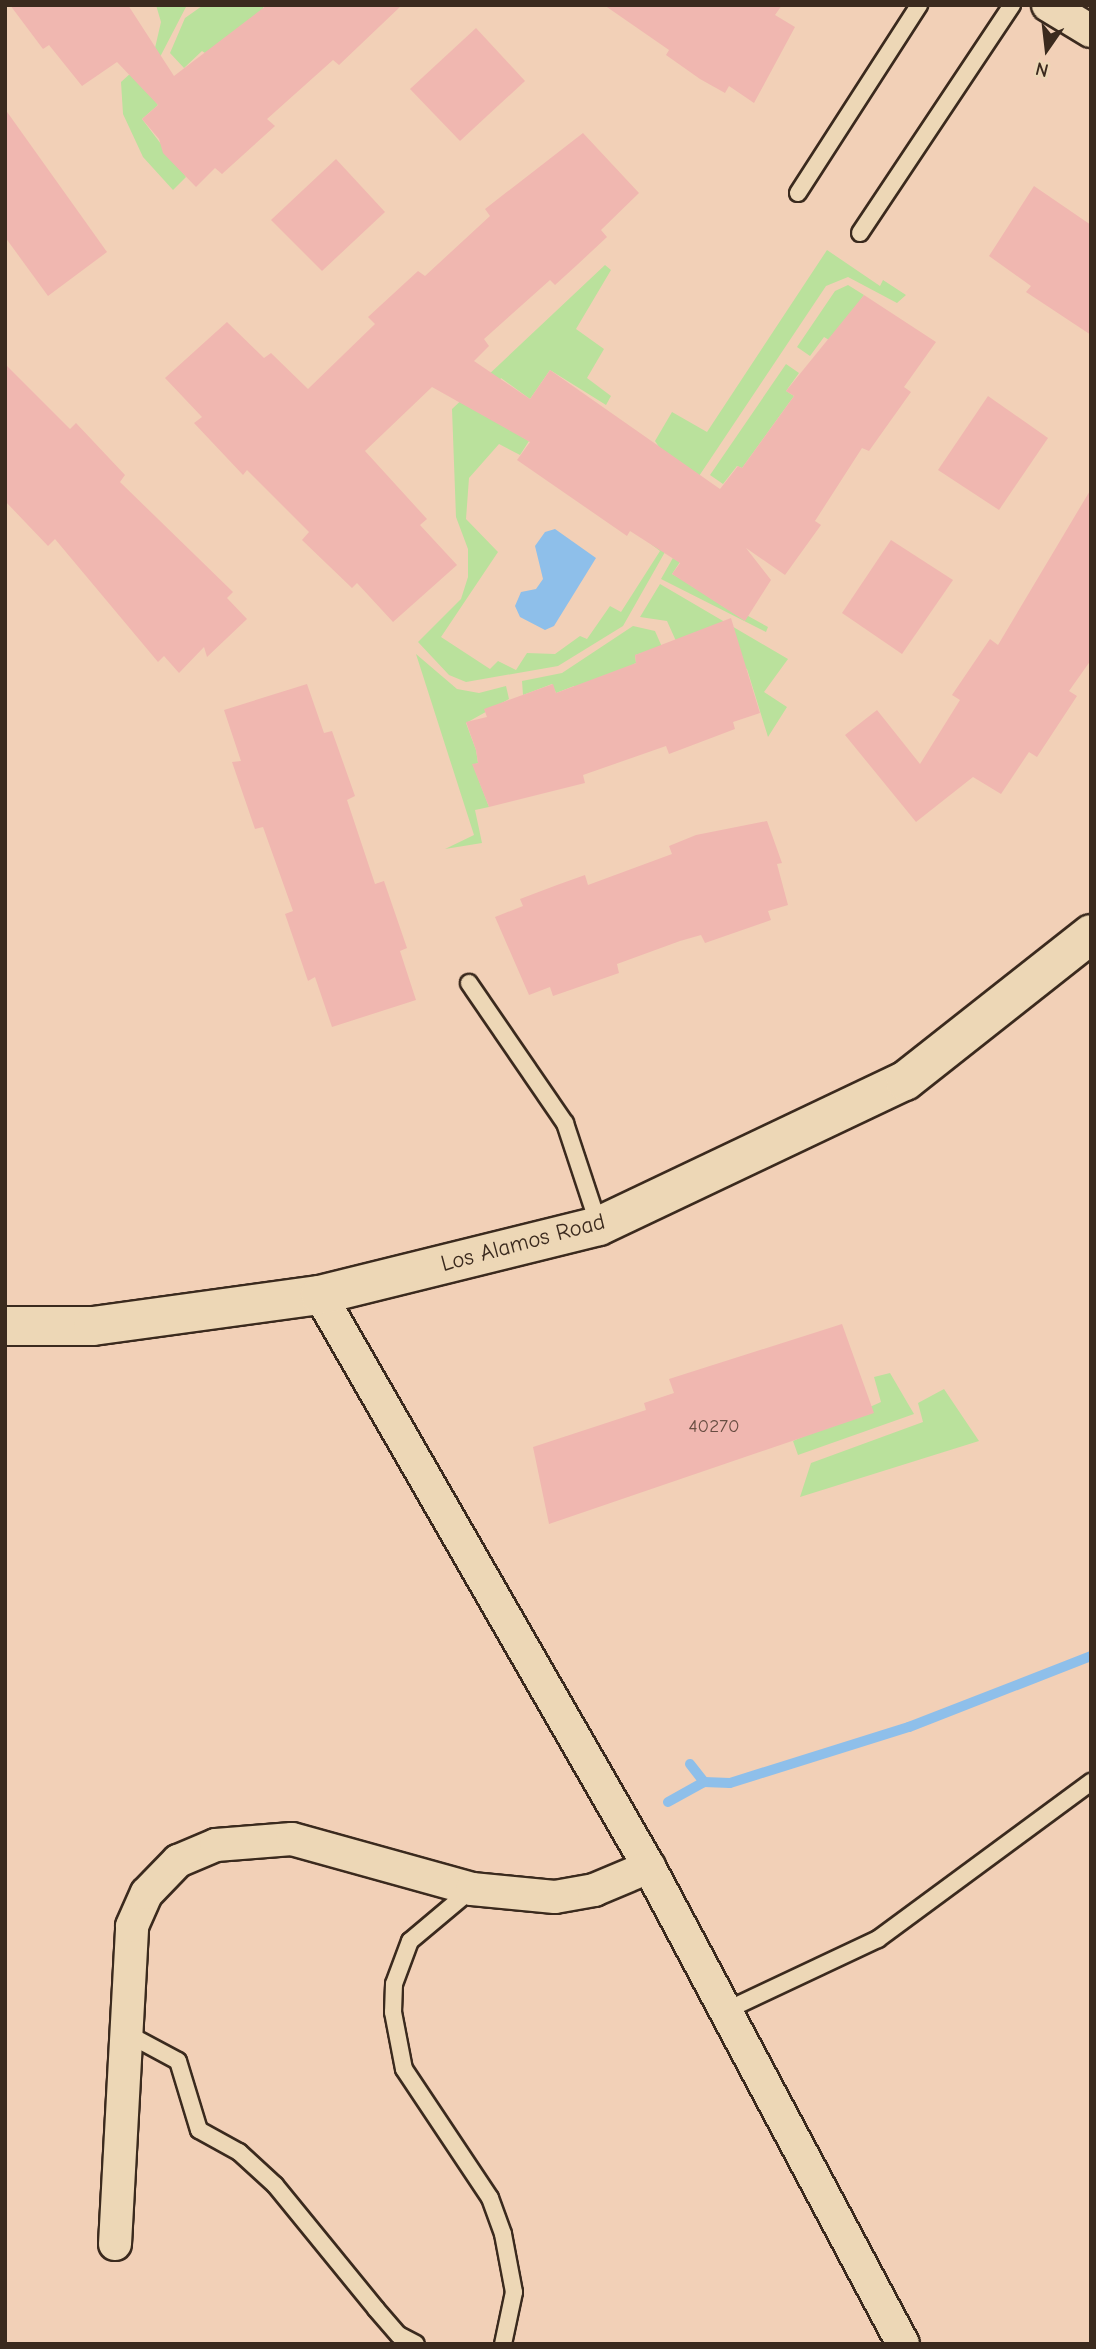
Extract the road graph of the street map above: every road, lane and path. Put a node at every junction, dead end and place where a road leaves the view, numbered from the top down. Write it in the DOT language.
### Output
graph roads {
  1 [pos="919,5"];
  2 [pos="1012,5"];
  3 [pos="1048,5"];
  4 [pos="1091,31"];
  5 [pos="798,193"];
  6 [pos="860,233"];
  7 [pos="1091,934"];
  8 [pos="469,983"];
  9 [pos="599,1226"];
  10 [pos="320,1295"];
  11 [pos="5,1326"];
  12 [pos="1091,1782"];
  13 [pos="649,1867"];
  14 [pos="472,1889"];
  15 [pos="727,2010"];
  16 [pos="124,2032"];
  17 [pos="115,2244"];
  18 [pos="416,2344"];
  19 [pos="503,2344"];
  20 [pos="903,2344"];
  1 -- 5 [label="lane"];
  2 -- 6 [label="lane"];
  3 -- 4 [label="street"];
  7 -- 9 [label="main road, Los Alamos Road"];
  8 -- 9 [label="lane"];
  9 -- 10 [label="main road, Los Alamos Road"];
  10 -- 11 [label="main road, Los Alamos Road"];
  10 -- 13 [label="street"];
  12 -- 15 [label="lane"];
  13 -- 14 [label="street"];
  13 -- 15 [label="street"];
  14 -- 16 [label="street"];
  14 -- 19 [label="lane"];
  15 -- 20 [label="street"];
  16 -- 17 [label="street"];
  16 -- 18 [label="lane"];
}
